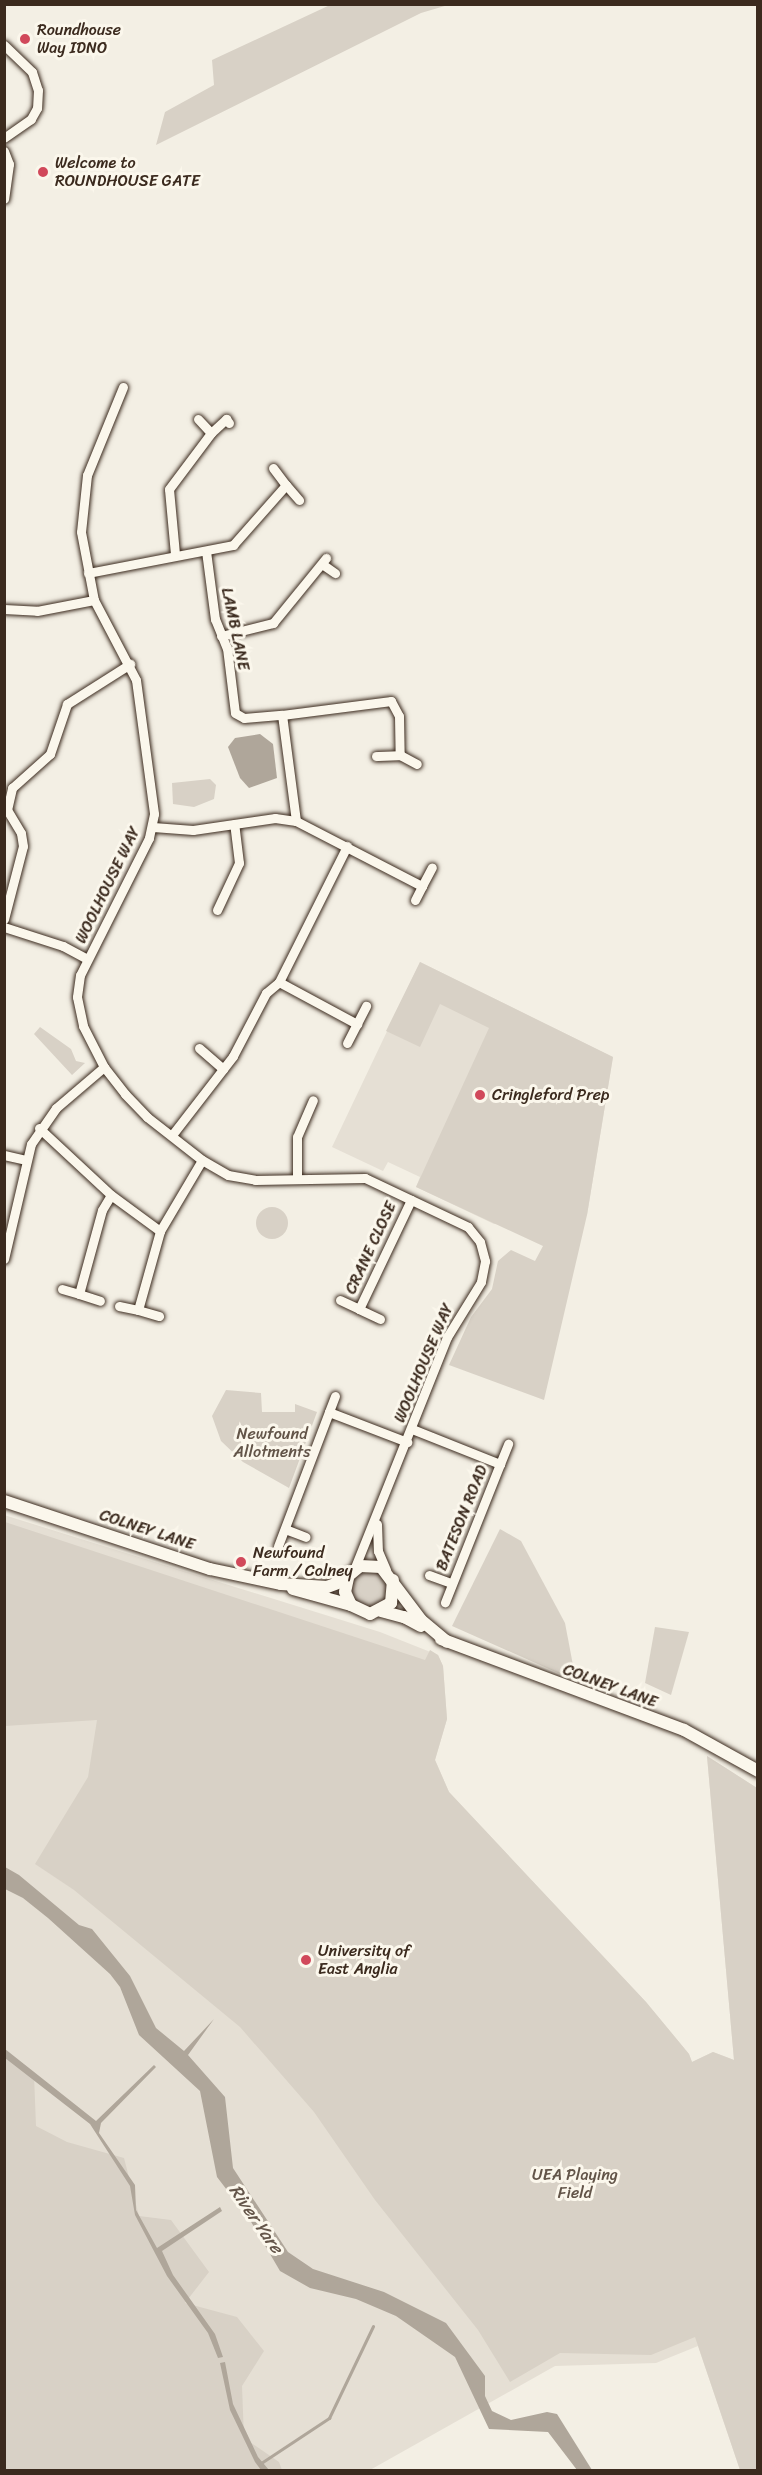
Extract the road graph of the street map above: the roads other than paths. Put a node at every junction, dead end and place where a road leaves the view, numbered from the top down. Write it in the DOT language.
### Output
graph roads {
  1 [pos="4,45"];
  2 [pos="4,138"];
  3 [pos="4,151"];
  4 [pos="4,199"];
  5 [pos="123,387"];
  6 [pos="228,418"];
  7 [pos="198,419"];
  8 [pos="211,433"];
  9 [pos="273,468"];
  10 [pos="286,485"];
  11 [pos="299,500"];
  12 [pos="206,551"];
  13 [pos="174,554"];
  14 [pos="88,573"];
  15 [pos="335,573"];
  16 [pos="94,600"];
  17 [pos="4,609"];
  18 [pos="221,636"];
  19 [pos="130,664"];
  20 [pos="282,715"];
  21 [pos="400,755"];
  22 [pos="376,756"];
  23 [pos="417,764"];
  24 [pos="6,796"];
  25 [pos="296,821"];
  26 [pos="234,824"];
  27 [pos="153,827"];
  28 [pos="347,846"];
  29 [pos="432,867"];
  30 [pos="422,886"];
  31 [pos="415,900"];
  32 [pos="218,910"];
  33 [pos="4,920"];
  34 [pos="4,927"];
  35 [pos="87,959"];
  36 [pos="279,982"];
  37 [pos="366,1006"];
  38 [pos="357,1024"];
  39 [pos="347,1043"];
  40 [pos="199,1048"];
  41 [pos="104,1067"];
  42 [pos="223,1070"];
  43 [pos="313,1100"];
  44 [pos="39,1128"];
  45 [pos="172,1135"];
  46 [pos="4,1155"];
  47 [pos="25,1160"];
  48 [pos="202,1160"];
  49 [pos="297,1178"];
  50 [pos="111,1195"];
  51 [pos="411,1200"];
  52 [pos="160,1231"];
  53 [pos="4,1259"];
  54 [pos="62,1289"];
  55 [pos="78,1294"];
  56 [pos="340,1300"];
  57 [pos="100,1301"];
  58 [pos="119,1306"];
  59 [pos="359,1309"];
  60 [pos="138,1310"];
  61 [pos="159,1317"];
  62 [pos="380,1319"];
  63 [pos="335,1396"];
  64 [pos="329,1412"];
  65 [pos="412,1429"];
  66 [pos="407,1442"];
  67 [pos="508,1444"];
  68 [pos="500,1464"];
  69 [pos="4,1501"];
  70 [pos="377,1518"];
  71 [pos="285,1528"];
  72 [pos="306,1537"];
  73 [pos="278,1546"];
  74 [pos="351,1574"];
  75 [pos="390,1575"];
  76 [pos="429,1575"];
  77 [pos="451,1583"];
  78 [pos="281,1584"];
  79 [pos="445,1602"];
  80 [pos="351,1605"];
  81 [pos="381,1611"];
  82 [pos="447,1641"];
  83 [pos="758,1771"];
  1 -- 2 [label="street"];
  3 -- 4 [label="street"];
  5 -- 14 [label="street, WOOLHOUSE WAY"];
  6 -- 8 [label="street"];
  7 -- 8 [label="street"];
  8 -- 13 [label="street"];
  9 -- 10 [label="street"];
  10 -- 11 [label="street"];
  10 -- 12 [label="street"];
  12 -- 13 [label="street"];
  12 -- 18 [label="street, LAMB LANE"];
  13 -- 14 [label="street"];
  14 -- 16 [label="street, WOOLHOUSE WAY"];
  15 -- 18 [label="street"];
  16 -- 17 [label="street"];
  16 -- 19 [label="street, WOOLHOUSE WAY"];
  18 -- 20 [label="street, LAMB LANE"];
  19 -- 24 [label="street"];
  19 -- 27 [label="street, WOOLHOUSE WAY"];
  20 -- 21 [label="street, LAMB LANE"];
  20 -- 25 [label="street"];
  21 -- 22 [label="street"];
  21 -- 23 [label="street"];
  24 -- 33 [label="street"];
  25 -- 26 [label="street"];
  25 -- 28 [label="street"];
  26 -- 27 [label="street"];
  26 -- 32 [label="street"];
  27 -- 35 [label="street, WOOLHOUSE WAY"];
  28 -- 30 [label="street"];
  28 -- 36 [label="street"];
  29 -- 30 [label="street"];
  30 -- 31 [label="street"];
  34 -- 35 [label="street"];
  35 -- 41 [label="street, WOOLHOUSE WAY"];
  36 -- 38 [label="street"];
  36 -- 42 [label="street"];
  37 -- 38 [label="street"];
  38 -- 39 [label="street"];
  40 -- 42 [label="street"];
  41 -- 44 [label="street"];
  41 -- 45 [label="street, WOOLHOUSE WAY"];
  42 -- 45 [label="street"];
  43 -- 49 [label="street"];
  44 -- 47 [label="street"];
  44 -- 50 [label="street"];
  45 -- 48 [label="street, WOOLHOUSE WAY"];
  46 -- 47 [label="street"];
  47 -- 53 [label="street"];
  48 -- 49 [label="street, WOOLHOUSE WAY"];
  48 -- 52 [label="street"];
  49 -- 51 [label="street, WOOLHOUSE WAY"];
  50 -- 52 [label="street"];
  50 -- 55 [label="street"];
  51 -- 59 [label="street, CRANE CLOSE"];
  51 -- 65 [label="street, WOOLHOUSE WAY"];
  52 -- 60 [label="street"];
  54 -- 55 [label="street"];
  55 -- 57 [label="street"];
  56 -- 59 [label="street, CRANE CLOSE"];
  58 -- 60 [label="street"];
  59 -- 62 [label="street, CRANE CLOSE"];
  60 -- 61 [label="street"];
  63 -- 64 [label="street"];
  64 -- 66 [label="street"];
  64 -- 71 [label="street"];
  65 -- 66 [label="street, WOOLHOUSE WAY"];
  65 -- 68 [label="street, BATESON ROAD"];
  66 -- 70 [label="street, WOOLHOUSE WAY"];
  67 -- 68 [label="street, BATESON ROAD"];
  68 -- 77 [label="street, BATESON ROAD"];
  69 -- 78 [label="street, COLNEY LANE"];
  70 -- 74 [label="street, WOOLHOUSE WAY"];
  70 -- 75 [label="street, WOOLHOUSE WAY"];
  71 -- 72 [label="street"];
  71 -- 73 [label="street"];
  74 -- 75 [label="street, COLNEY LANE"];
  74 -- 78 [label="street, COLNEY LANE"];
  74 -- 80 [label="street"];
  75 -- 81 [label="street"];
  75 -- 82 [label="street, COLNEY LANE"];
  76 -- 77 [label="street, BATESON ROAD"];
  77 -- 79 [label="street, BATESON ROAD"];
  78 -- 80 [label="street, COLNEY LANE"];
  80 -- 81 [label="street, COLNEY LANE"];
  81 -- 82 [label="street, COLNEY LANE"];
  82 -- 83 [label="street, COLNEY LANE"];
}
